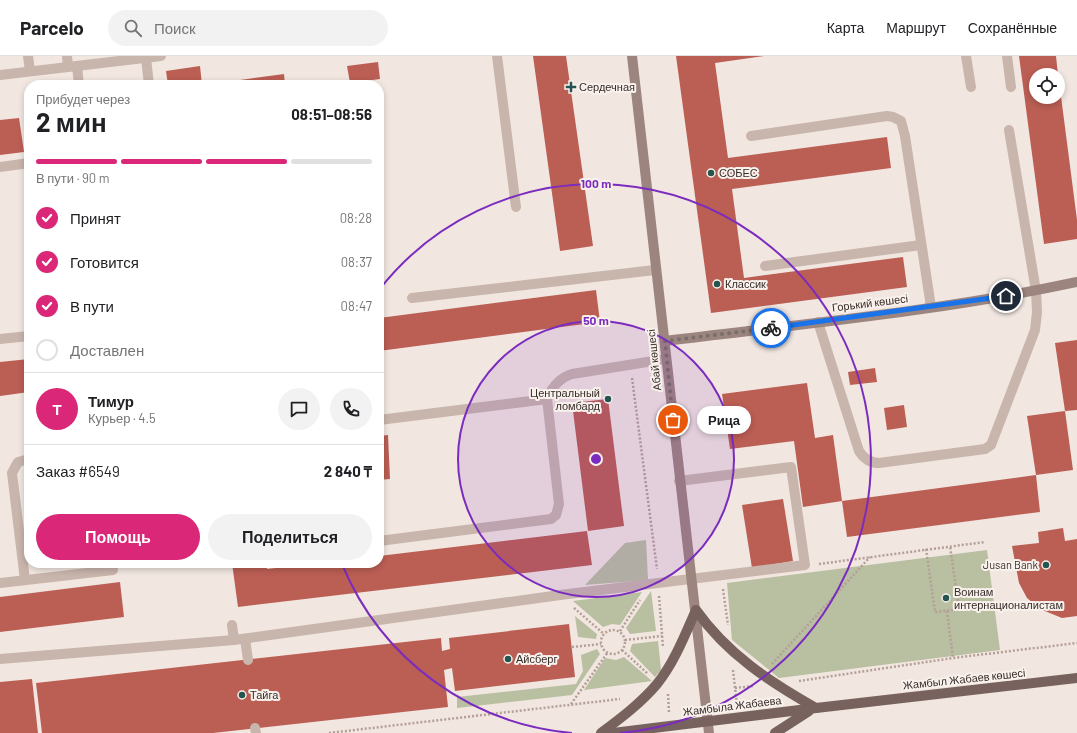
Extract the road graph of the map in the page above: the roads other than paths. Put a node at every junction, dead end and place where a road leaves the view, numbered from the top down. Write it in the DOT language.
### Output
graph roads {
  1 [pos="28,56"];
  2 [pos="67,56"];
  3 [pos="161,56"];
  4 [pos="497,56"];
  5 [pos="632,56"];
  6 [pos="966,56"];
  7 [pos="1007,56"];
  8 [pos="122,58"];
  9 [pos="146,58"];
  10 [pos="72,66"];
  11 [pos="30,71"];
  12 [pos="0,75"];
  13 [pos="77,80"];
  14 [pos="148,80"];
  15 [pos="970,87"];
  16 [pos="1012,87"];
  17 [pos="1009,130"];
  18 [pos="751,136"];
  19 [pos="24,164"];
  20 [pos="0,166"];
  21 [pos="516,207"];
  22 [pos="921,245"];
  23 [pos="765,266"];
  24 [pos="655,270"];
  25 [pos="1077,282"];
  26 [pos="1036,291"];
  27 [pos="412,298"];
  28 [pos="931,307"];
  29 [pos="818,322"];
  30 [pos="24,337"];
  31 [pos="0,339"];
  32 [pos="665,341"];
  33 [pos="666,359"];
  34 [pos="546,399"];
  35 [pos="384,419"];
  36 [pos="24,460"];
  37 [pos="679,481"];
  38 [pos="384,540"];
  39 [pos="113,570"];
  40 [pos="25,580"];
  41 [pos="692,580"];
  42 [pos="0,583"];
  43 [pos="696,610"];
  44 [pos="232,625"];
  45 [pos="245,639"];
  46 [pos="234,640"];
  47 [pos="0,659"];
  48 [pos="248,660"];
  49 [pos="1077,678"];
  50 [pos="854,703"];
  51 [pos="816,708"];
  52 [pos="708,722"];
  53 [pos="601,733"];
  54 [pos="613,733"];
  55 [pos="709,733"];
  56 [pos="775,733"];
  1 -- 11 [label="street"];
  2 -- 10 [label="street"];
  3 -- 9 [label="street"];
  4 -- 21 [label="street"];
  5 -- 24 [label="street, Абай көшесі"];
  6 -- 15 [label="street"];
  7 -- 16 [label="street"];
  8 -- 9 [label="street"];
  8 -- 10 [label="street"];
  9 -- 14 [label="street"];
  10 -- 11 [label="street"];
  10 -- 13 [label="street"];
  11 -- 12 [label="street"];
  17 -- 26 [label="street"];
  18 -- 22 [label="street"];
  19 -- 20 [label="street"];
  22 -- 23 [label="street"];
  22 -- 28 [label="street"];
  24 -- 27 [label="street"];
  24 -- 32 [label="street, Абай көшесі"];
  25 -- 26 [label="street, Горький көшесі"];
  26 -- 28 [label="street, Горький көшесі"];
  26 -- 29 [label="street"];
  28 -- 29 [label="street, Горький көшесі"];
  29 -- 32 [label="street, Горький көшесі"];
  30 -- 31 [label="street"];
  32 -- 33 [label="street, Абай көшесі"];
  33 -- 34 [label="street"];
  33 -- 37 [label="street, Абай көшесі"];
  34 -- 35 [label="street"];
  34 -- 38 [label="street"];
  36 -- 40 [label="street"];
  37 -- 41 [label="street, Абай көшесі"];
  37 -- 41 [label="street"];
  39 -- 40 [label="street"];
  40 -- 42 [label="street"];
  41 -- 43 [label="street, Абай көшесі"];
  41 -- 45 [label="street"];
  43 -- 51 [label="main road"];
  43 -- 52 [label="street, Абай көшесі"];
  43 -- 53 [label="main road"];
  44 -- 46 [label="street"];
  45 -- 46 [label="street"];
  45 -- 48 [label="street"];
  46 -- 47 [label="street"];
  49 -- 50 [label="main road, Жамбыл Жабаев көшесі"];
  50 -- 51 [label="main road, Жамбыла Жабаева"];
  51 -- 52 [label="main road, Жамбыла Жабаева"];
  51 -- 56 [label="main road"];
  52 -- 54 [label="main road, Жамбыла Жабаева"];
  52 -- 55 [label="street, Абай көшесі"];
}
